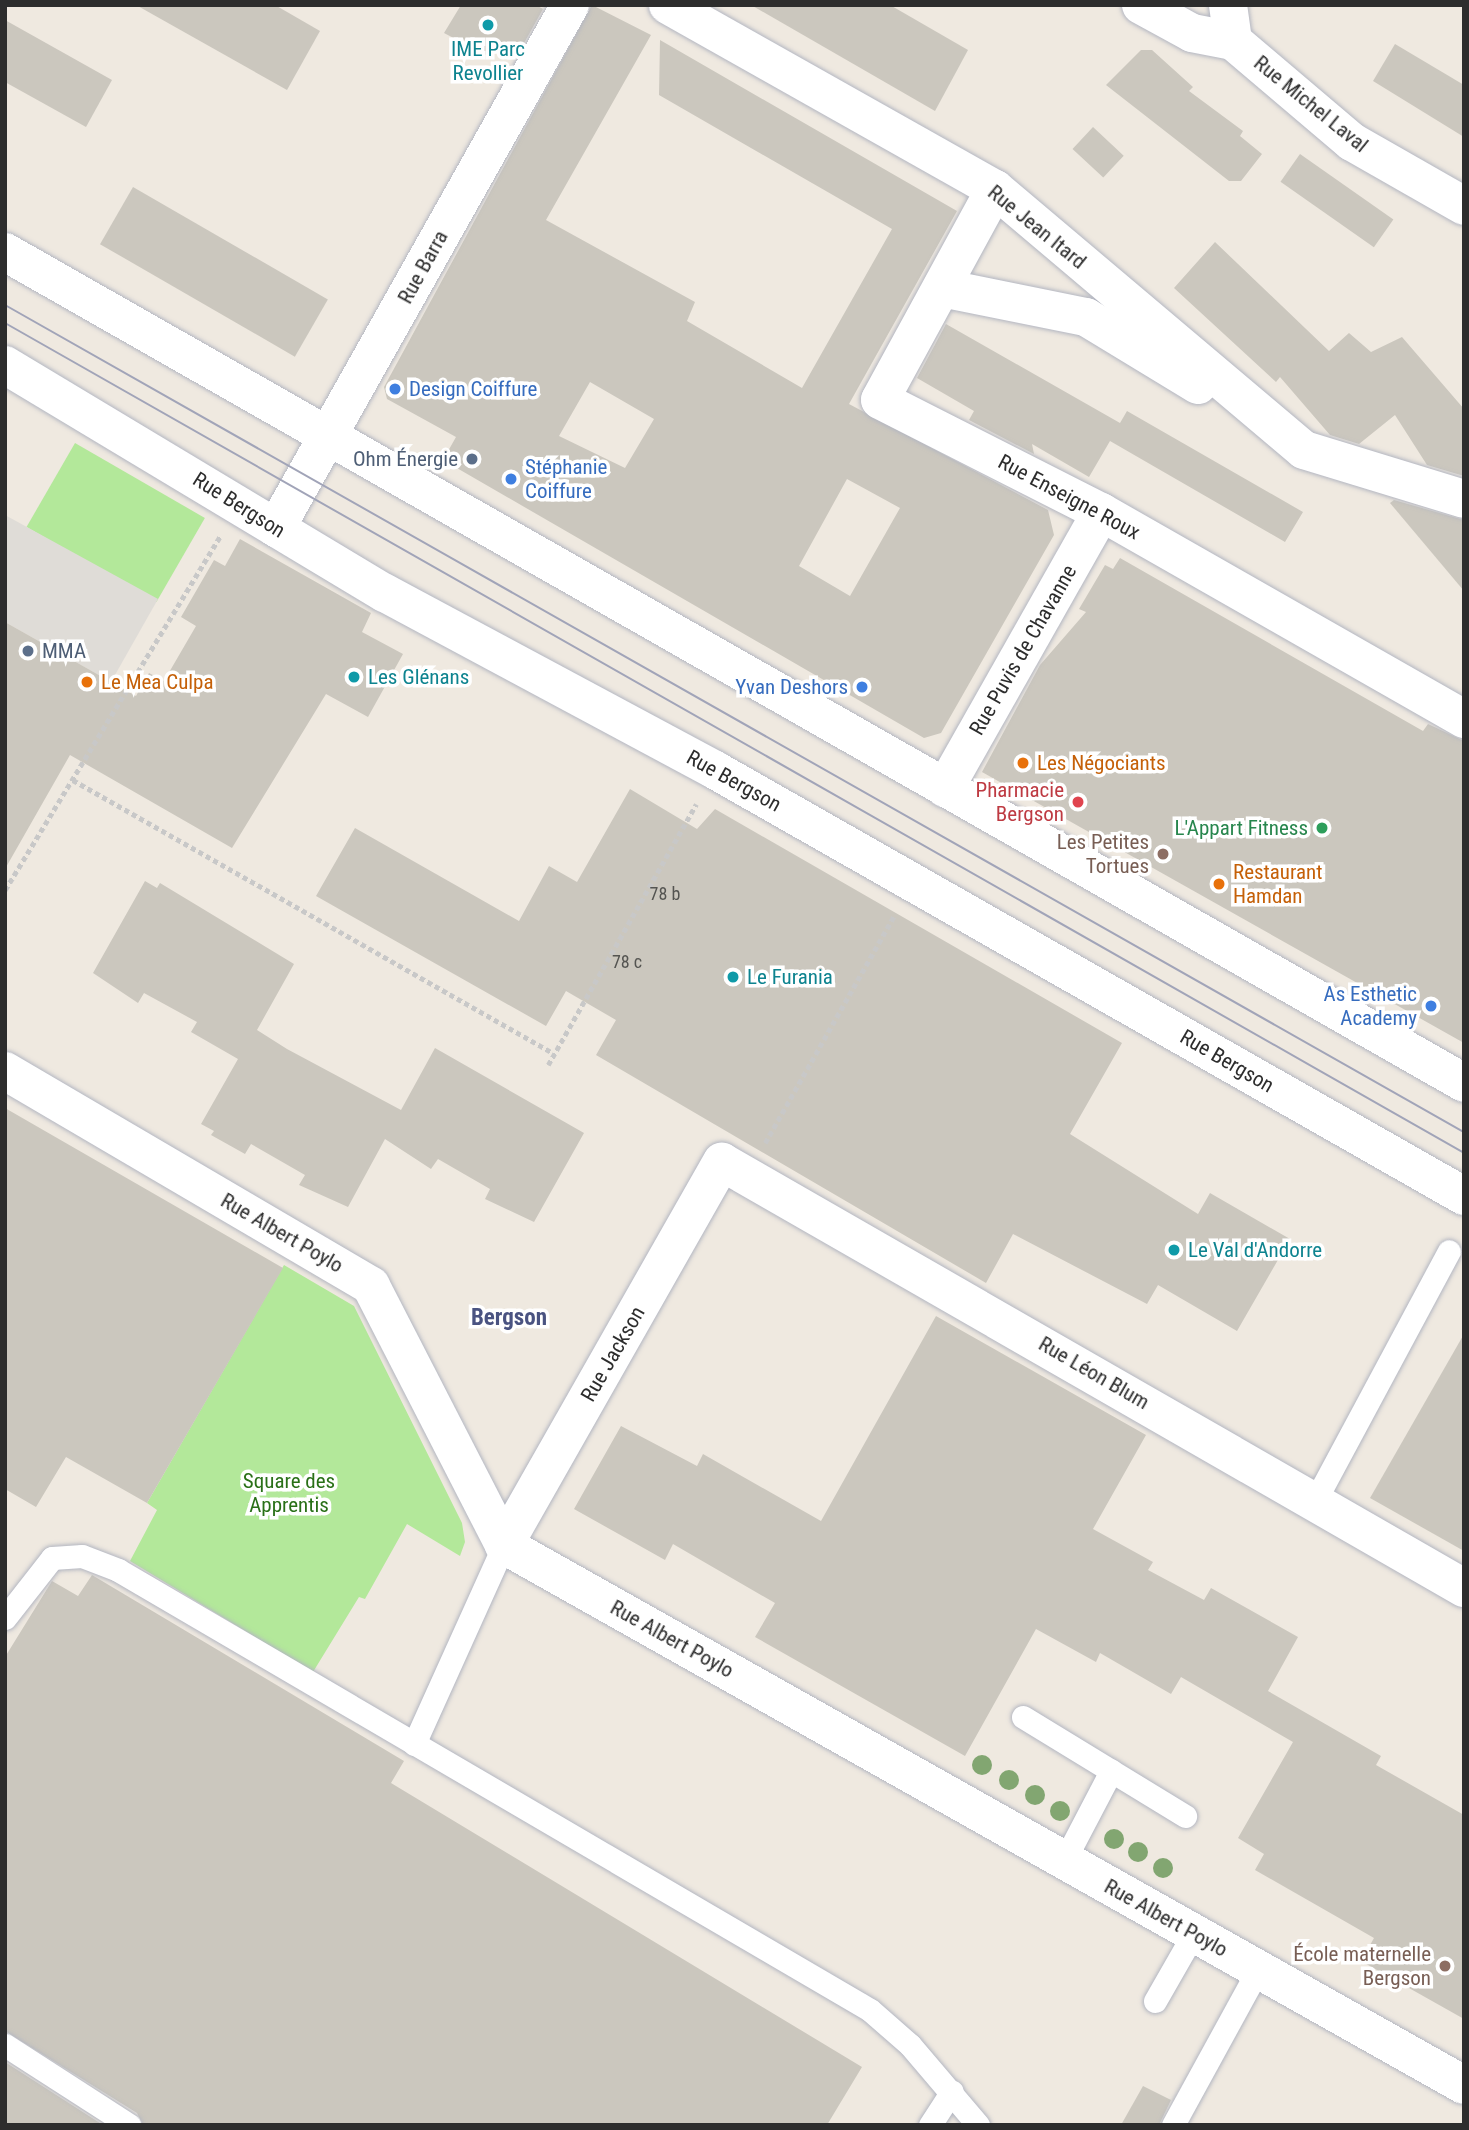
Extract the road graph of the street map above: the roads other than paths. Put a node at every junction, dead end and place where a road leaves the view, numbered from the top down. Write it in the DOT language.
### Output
graph roads {
  1 [pos="569,5"];
  2 [pos="668,5"];
  3 [pos="1141,5"];
  4 [pos="1230,23"];
  5 [pos="995,189"];
  6 [pos="1464,206"];
  7 [pos="5,252"];
  8 [pos="942,288"];
  9 [pos="5,365"];
  10 [pos="328,435"];
  11 [pos="1304,450"];
  12 [pos="1464,499"];
  13 [pos="1101,512"];
  14 [pos="276,528"];
  15 [pos="1464,719"];
  16 [pos="945,788"];
  17 [pos="5,1071"];
  18 [pos="1464,1083"];
  19 [pos="722,1162"];
  20 [pos="1464,1196"];
  21 [pos="1450,1251"];
  22 [pos="1317,1499"];
  23 [pos="504,1545"];
  24 [pos="1464,1588"];
  25 [pos="5,1618"];
  26 [pos="1023,1717"];
  27 [pos="414,1744"];
  28 [pos="1111,1771"];
  29 [pos="1185,1816"];
  30 [pos="1064,1861"];
  31 [pos="1194,1933"];
  32 [pos="1258,1970"];
  33 [pos="1155,2001"];
  34 [pos="5,2045"];
  35 [pos="1464,2085"];
  36 [pos="952,2091"];
  37 [pos="130,2125"];
  38 [pos="930,2125"];
  39 [pos="978,2125"];
  40 [pos="1173,2125"];
  1 -- 10 [label="street, Rue Barra"];
  2 -- 5 [label="street, Rue Jean Itard"];
  3 -- 4 [label="street"];
  4 -- 6 [label="street, Rue Michel Laval"];
  5 -- 8 [label="street, Rue Enseigne Roux"];
  5 -- 11 [label="street, Rue Jean Itard"];
  7 -- 10 [label="street"];
  8 -- 11 [label="street, Rue Jean Itard"];
  8 -- 13 [label="street, Rue Enseigne Roux"];
  9 -- 14 [label="street, Rue Bergson"];
  10 -- 14 [label="street, Rue Barra"];
  10 -- 16 [label="street"];
  11 -- 12 [label="street, Rue Jean Itard"];
  13 -- 15 [label="street, Rue Enseigne Roux"];
  13 -- 16 [label="street, Rue Puvis de Chavanne"];
  14 -- 20 [label="street, Rue Bergson"];
  16 -- 18 [label="street"];
  17 -- 23 [label="street, Rue Albert Poylo"];
  19 -- 22 [label="street, Rue Léon Blum"];
  19 -- 23 [label="street, Rue Jackson"];
  21 -- 22 [label="lane"];
  22 -- 24 [label="street, Rue Léon Blum"];
  23 -- 27 [label="lane"];
  23 -- 30 [label="street, Rue Albert Poylo"];
  25 -- 27 [label="lane"];
  26 -- 28 [label="lane"];
  27 -- 36 [label="lane"];
  28 -- 29 [label="lane"];
  28 -- 30 [label="lane"];
  30 -- 31 [label="street, Rue Albert Poylo"];
  31 -- 32 [label="street, Rue Albert Poylo"];
  31 -- 33 [label="lane"];
  32 -- 35 [label="street, Rue Albert Poylo"];
  32 -- 40 [label="lane"];
  34 -- 37 [label="lane"];
  36 -- 38 [label="lane"];
  36 -- 39 [label="lane"];
}
